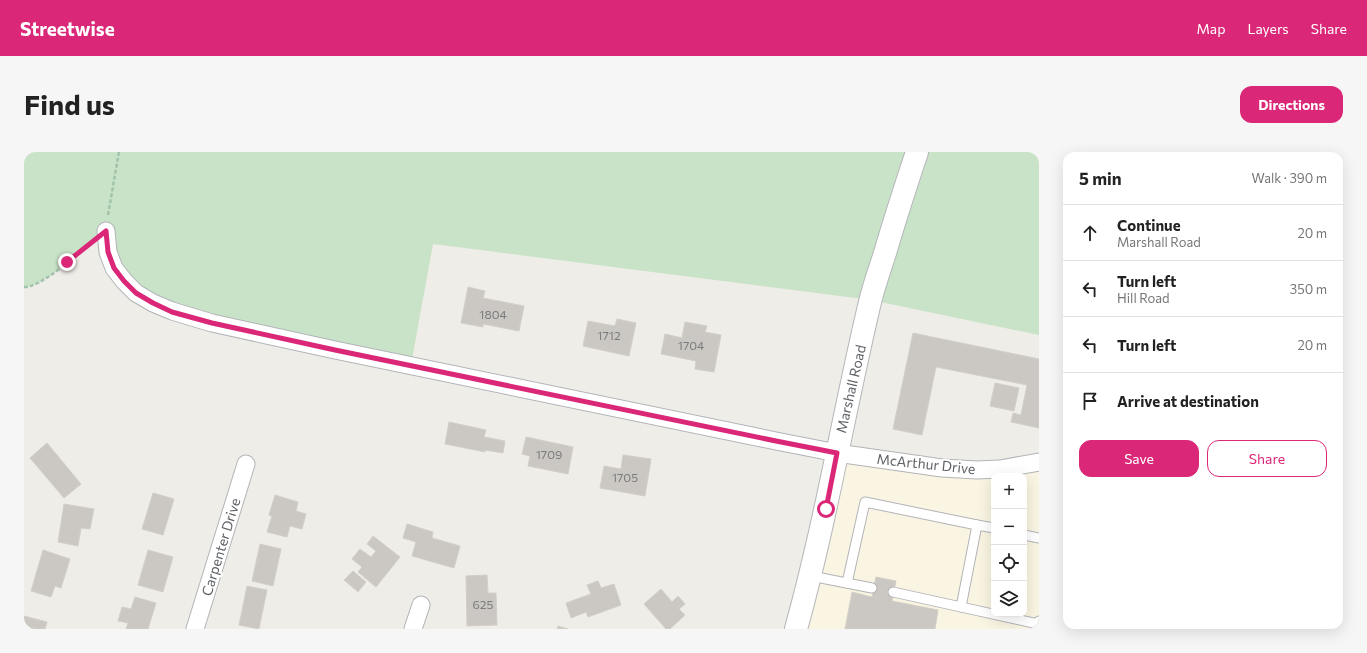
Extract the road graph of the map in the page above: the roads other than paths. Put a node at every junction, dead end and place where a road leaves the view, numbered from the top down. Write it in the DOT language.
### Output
graph roads {
  1 [pos="917,152"];
  2 [pos="106,231"];
  3 [pos="837,453"];
  4 [pos="1039,462"];
  5 [pos="246,464"];
  6 [pos="977,525"];
  7 [pos="991,527"];
  8 [pos="1027,536"];
  9 [pos="1039,538"];
  10 [pos="811,576"];
  11 [pos="847,583"];
  12 [pos="872,588"];
  13 [pos="893,592"];
  14 [pos="421,605"];
  15 [pos="961,607"];
  16 [pos="1039,622"];
  17 [pos="194,629"];
  18 [pos="414,629"];
  19 [pos="796,629"];
  20 [pos="1037,629"];
  1 -- 3 [label="main road, Marshall Road"];
  2 -- 3 [label="street, McArthur Drive"];
  3 -- 4 [label="street, McArthur Drive"];
  3 -- 10 [label="main road, Marshall Road"];
  5 -- 17 [label="street, Carpenter Drive"];
  6 -- 7 [label="lane"];
  6 -- 11 [label="lane"];
  6 -- 15 [label="lane"];
  8 -- 9 [label="lane"];
  10 -- 11 [label="lane"];
  10 -- 19 [label="main road, Marshall Road"];
  11 -- 12 [label="lane"];
  13 -- 15 [label="lane"];
  14 -- 18 [label="street"];
  15 -- 16 [label="lane"];
  16 -- 20 [label="lane"];
}
